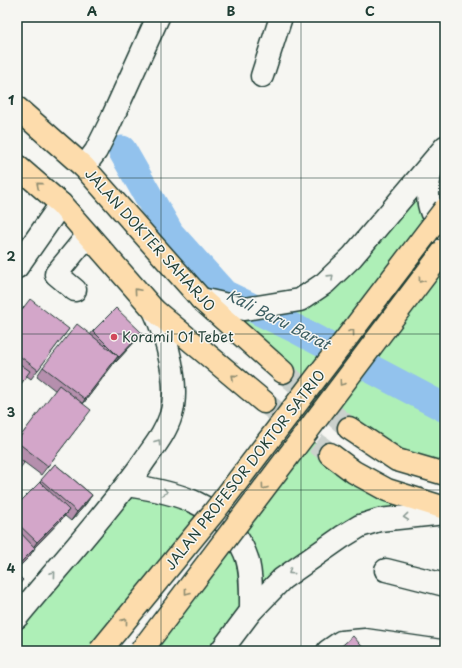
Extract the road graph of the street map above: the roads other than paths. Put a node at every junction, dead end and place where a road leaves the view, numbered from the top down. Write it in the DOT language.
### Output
graph roads {
  1 [pos="158,17"];
  2 [pos="281,17"];
  3 [pos="262,76"];
  4 [pos="17,108"];
  5 [pos="445,147"];
  6 [pos="432,164"];
  7 [pos="17,166"];
  8 [pos="84,167"];
  9 [pos="61,204"];
  10 [pos="445,209"];
  11 [pos="445,230"];
  12 [pos="88,235"];
  13 [pos="445,249"];
  14 [pos="17,266"];
  15 [pos="75,290"];
  16 [pos="201,298"];
  17 [pos="154,310"];
  18 [pos="283,372"];
  19 [pos="264,402"];
  20 [pos="349,428"];
  21 [pos="330,454"];
  22 [pos="445,474"];
  23 [pos="126,485"];
  24 [pos="445,508"];
  25 [pos="445,513"];
  26 [pos="386,570"];
  27 [pos="445,585"];
  28 [pos="251,611"];
  29 [pos="17,617"];
  30 [pos="100,651"];
  31 [pos="141,651"];
  32 [pos="221,651"];
  33 [pos="328,651"];
  34 [pos="440,651"];
  1 -- 8 [label="street"];
  2 -- 3 [label="street"];
  4 -- 8 [label="main road, JALAN DOKTER SAHARJO"];
  5 -- 6 [label="street"];
  6 -- 11 [label="street"];
  16 -- 6 [label="street, one-way"];
  9 -- 7 [label="main road, one-way"];
  8 -- 16 [label="main road, JALAN DOKTER SAHARJO"];
  9 -- 12 [label="main road"];
  9 -- 14 [label="street"];
  30 -- 10 [label="main road, JALAN PROFESOR DOKTOR SATRIO, one-way, bridge"];
  12 -- 15 [label="street"];
  17 -- 12 [label="main road, one-way"];
  13 -- 31 [label="main road, JALAN PROFESOR DOKTOR SATRIO, one-way, bridge"];
  16 -- 18 [label="main road, JALAN DOKTER SAHARJO"];
  19 -- 17 [label="main road, one-way"];
  23 -- 17 [label="street, one-way"];
  20 -- 22 [label="main road"];
  21 -- 24 [label="main road"];
  23 -- 28 [label="street, one-way"];
  29 -- 23 [label="street, one-way"];
  25 -- 28 [label="street, one-way"];
  26 -- 27 [label="street"];
  28 -- 32 [label="street"];
  33 -- 34 [label="street"];
}
